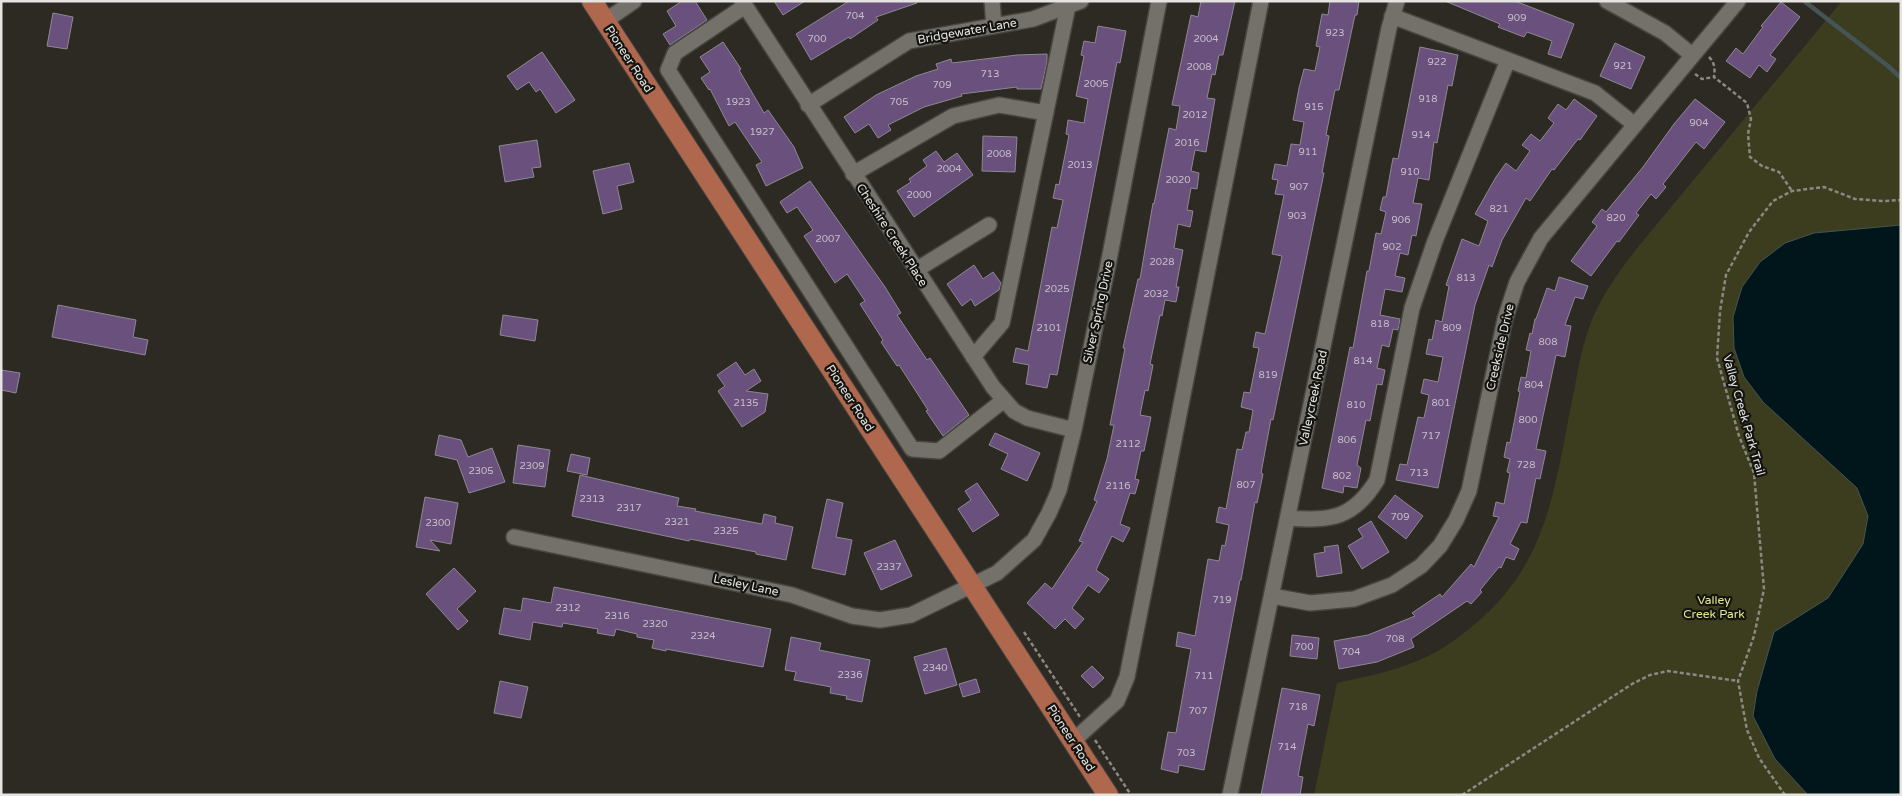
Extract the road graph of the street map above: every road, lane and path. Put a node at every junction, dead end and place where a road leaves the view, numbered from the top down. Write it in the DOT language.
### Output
graph roads {
  1 [pos="592,1"];
  2 [pos="634,1"];
  3 [pos="992,1"];
  4 [pos="1159,1"];
  5 [pos="1261,1"];
  6 [pos="1607,1"];
  7 [pos="1738,1"];
  8 [pos="744,4"];
  9 [pos="1075,4"];
  10 [pos="1394,8"];
  11 [pos="605,21"];
  12 [pos="994,26"];
  13 [pos="1692,55"];
  14 [pos="1708,56"];
  15 [pos="1508,60"];
  16 [pos="1694,73"];
  17 [pos="1714,77"];
  18 [pos="808,105"];
  19 [pos="1046,113"];
  20 [pos="1635,125"];
  21 [pos="853,174"];
  22 [pos="1792,191"];
  23 [pos="1901,200"];
  24 [pos="989,225"];
  25 [pos="916,270"];
  26 [pos="973,358"];
  27 [pos="1004,400"];
  28 [pos="1074,430"];
  29 [pos="1288,518"];
  30 [pos="514,537"];
  31 [pos="971,584"];
  32 [pos="1272,596"];
  33 [pos="1019,625"];
  34 [pos="1738,681"];
  35 [pos="1080,734"];
  36 [pos="1108,795"];
  37 [pos="1131,795"];
  38 [pos="1230,795"];
  39 [pos="1462,795"];
  40 [pos="1786,795"];
  1 -- 11 [label="main road, Pioneer Road"];
  2 -- 11 [label="street"];
  3 -- 12 [label="street"];
  4 -- 28 [label="street, Silver Spring Drive"];
  5 -- 35 [label="street"];
  6 -- 13 [label="street"];
  7 -- 13 [label="street, Creekside Drive"];
  8 -- 18 [label="street, Cheshire Creek Place"];
  8 -- 27 [label="street"];
  9 -- 12 [label="street, Bridgewater Lane"];
  9 -- 19 [label="street"];
  10 -- 15 [label="street"];
  10 -- 29 [label="street, Valleycreek Road"];
  11 -- 31 [label="main road, Pioneer Road"];
  12 -- 18 [label="street, Bridgewater Lane"];
  13 -- 20 [label="street, Creekside Drive"];
  14 -- 17 [label="path"];
  15 -- 20 [label="street"];
  15 -- 29 [label="street"];
  16 -- 17 [label="path"];
  17 -- 22 [label="path"];
  18 -- 21 [label="street, Cheshire Creek Place"];
  19 -- 21 [label="street"];
  19 -- 26 [label="street"];
  20 -- 32 [label="street, Creekside Drive"];
  21 -- 25 [label="street, Cheshire Creek Place"];
  22 -- 23 [label="path, Valley Creek Park Trail"];
  22 -- 34 [label="path, Valley Creek Park Trail"];
  24 -- 25 [label="street"];
  25 -- 26 [label="street, Cheshire Creek Place"];
  26 -- 27 [label="street, Cheshire Creek Place"];
  27 -- 28 [label="street, Cheshire Creek Place"];
  28 -- 31 [label="street, Silver Spring Drive"];
  29 -- 32 [label="street, Valleycreek Road"];
  30 -- 31 [label="street, Lesley Lane"];
  31 -- 35 [label="main road, Pioneer Road"];
  32 -- 38 [label="street, Valleycreek Road"];
  33 -- 35 [label="path"];
  34 -- 39 [label="path"];
  34 -- 40 [label="path, Valley Creek Park Trail"];
  35 -- 36 [label="main road, Pioneer Road"];
  35 -- 37 [label="path"];
}
